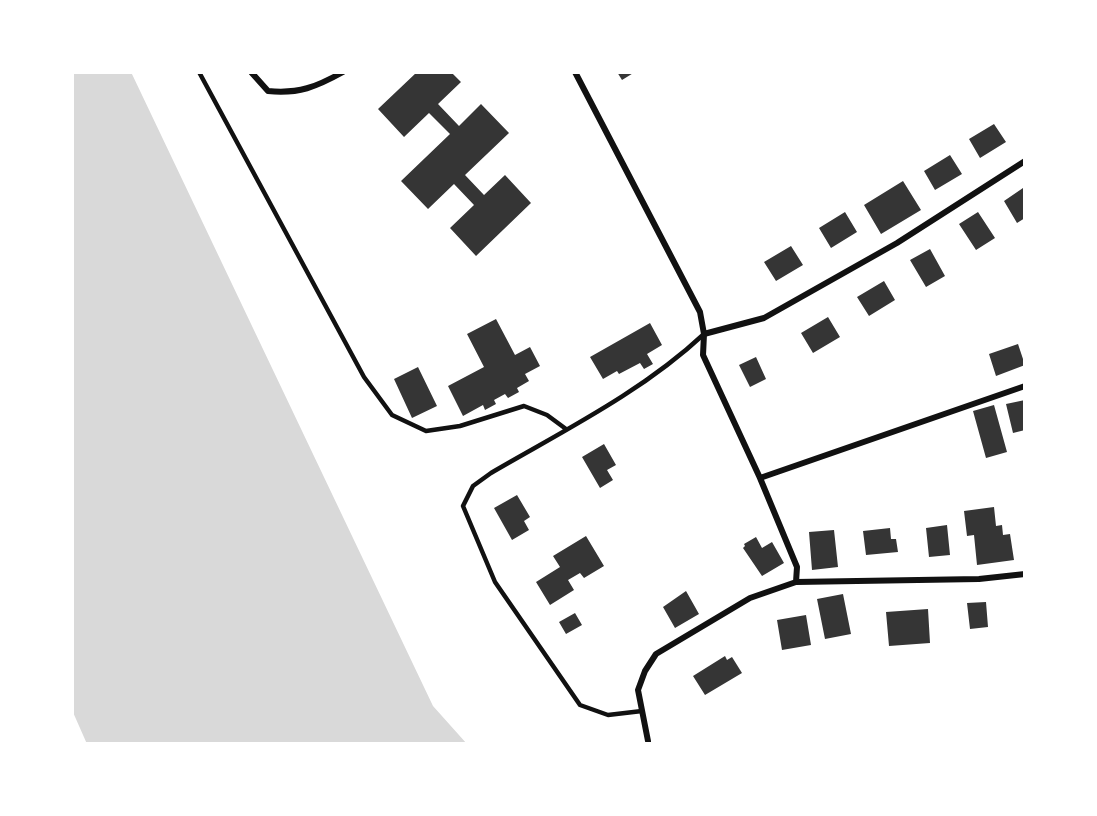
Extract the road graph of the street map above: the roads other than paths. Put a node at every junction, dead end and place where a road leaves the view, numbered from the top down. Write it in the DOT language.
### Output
graph roads {
  1 [pos="199,72"];
  2 [pos="251,72"];
  3 [pos="343,72"];
  4 [pos="575,72"];
  5 [pos="1025,161"];
  6 [pos="704,334"];
  7 [pos="1025,386"];
  8 [pos="566,429"];
  9 [pos="760,478"];
  10 [pos="1025,574"];
  11 [pos="796,582"];
  12 [pos="642,711"];
  13 [pos="648,741"];
  1 -- 8 [label="lane"];
  2 -- 3 [label="street"];
  4 -- 6 [label="street"];
  5 -- 6 [label="street"];
  6 -- 8 [label="lane"];
  6 -- 9 [label="street"];
  7 -- 9 [label="street"];
  8 -- 12 [label="lane"];
  9 -- 11 [label="street"];
  10 -- 11 [label="street"];
  11 -- 12 [label="street"];
  12 -- 13 [label="street"];
}
